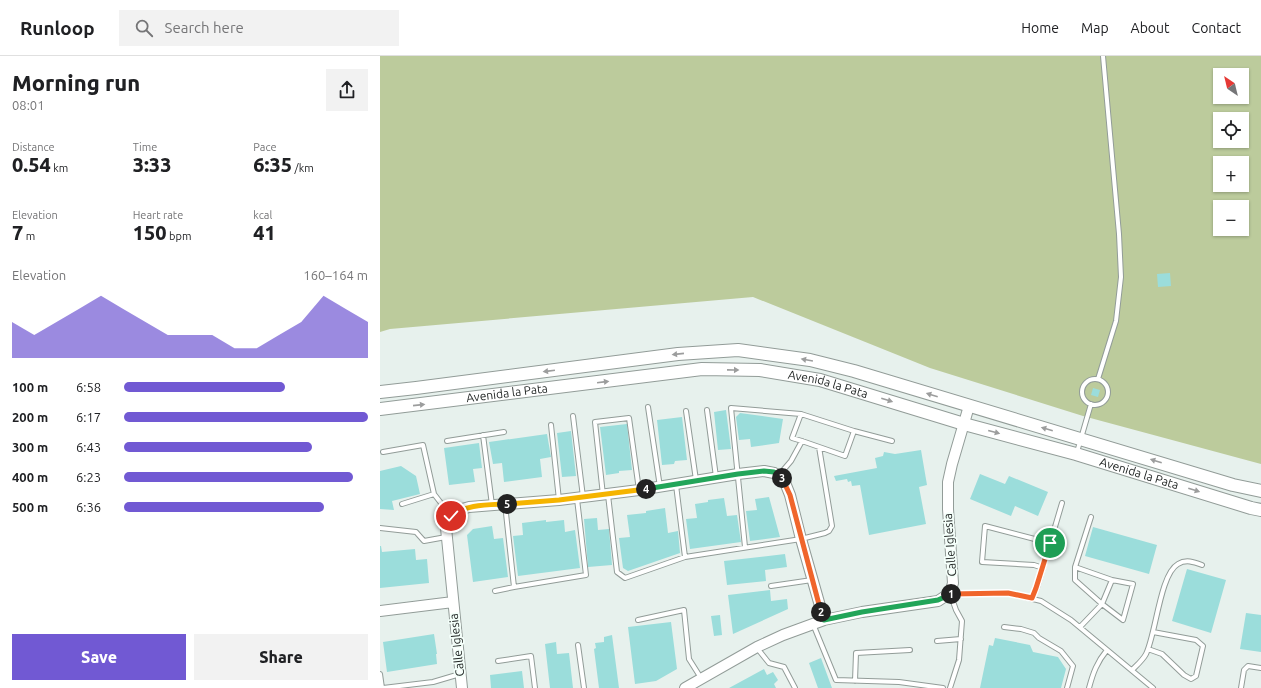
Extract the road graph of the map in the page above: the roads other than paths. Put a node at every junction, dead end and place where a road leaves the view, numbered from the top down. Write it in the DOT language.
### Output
graph roads {
  1 [pos="1103,56"];
  2 [pos="1098,379"];
  3 [pos="380,392"];
  4 [pos="1092,404"];
  5 [pos="648,406"];
  6 [pos="970,406"];
  7 [pos="380,409"];
  8 [pos="707,410"];
  9 [pos="686,411"];
  10 [pos="801,414"];
  11 [pos="573,416"];
  12 [pos="964,424"];
  13 [pos="551,425"];
  14 [pos="854,431"];
  15 [pos="504,432"];
  16 [pos="484,435"];
  17 [pos="1081,438"];
  18 [pos="447,441"];
  19 [pos="802,441"];
  20 [pos="892,441"];
  21 [pos="819,447"];
  22 [pos="383,452"];
  23 [pos="1076,454"];
  24 [pos="738,474"];
  25 [pos="779,475"];
  26 [pos="716,477"];
  27 [pos="696,481"];
  28 [pos="676,485"];
  29 [pos="660,487"];
  30 [pos="639,490"];
  31 [pos="1261,490"];
  32 [pos="434,494"];
  33 [pos="605,495"];
  34 [pos="580,498"];
  35 [pos="559,500"];
  36 [pos="1062,503"];
  37 [pos="402,504"];
  38 [pos="505,504"];
  39 [pos="492,505"];
  40 [pos="1261,510"];
  41 [pos="451,516"];
  42 [pos="1091,517"];
  43 [pos="380,528"];
  44 [pos="446,537"];
  45 [pos="801,539"];
  46 [pos="1050,543"];
  47 [pos="745,547"];
  48 [pos="685,557"];
  49 [pos="1202,565"];
  50 [pos="1075,567"];
  51 [pos="1042,568"];
  52 [pos="812,580"];
  53 [pos="1112,580"];
  54 [pos="771,586"];
  55 [pos="514,587"];
  56 [pos="494,590"];
  57 [pos="950,594"];
  58 [pos="1032,598"];
  59 [pos="453,602"];
  60 [pos="1102,604"];
  61 [pos="380,611"];
  62 [pos="638,620"];
  63 [pos="824,620"];
  64 [pos="813,624"];
  65 [pos="1004,627"];
  66 [pos="1080,627"];
  67 [pos="1153,632"];
  68 [pos="961,639"];
  69 [pos="937,641"];
  70 [pos="578,645"];
  71 [pos="757,647"];
  72 [pos="1148,648"];
  73 [pos="910,650"];
  74 [pos="1107,650"];
  75 [pos="498,661"];
  76 [pos="1261,668"];
  77 [pos="1132,670"];
  78 [pos="380,674"];
  79 [pos="461,674"];
  80 [pos="855,681"];
  81 [pos="694,684"];
  82 [pos="382,688"];
  83 [pos="462,688"];
  84 [pos="536,688"];
  85 [pos="584,688"];
  86 [pos="795,688"];
  87 [pos="943,688"];
  88 [pos="950,688"];
  89 [pos="1067,688"];
  90 [pos="1089,688"];
  91 [pos="1153,688"];
  92 [pos="1241,688"];
  1 -- 2 [label="lane"];
  2 -- 4 [label="lane"];
  2 -- 4 [label="lane"];
  6 -- 3 [label="main road, Avenida la Pata, one-way"];
  4 -- 17 [label="lane"];
  5 -- 29 [label="lane"];
  6 -- 12 [label="street, Calle Iglesia"];
  17 -- 6 [label="main road, Avenida la Pata, one-way"];
  7 -- 12 [label="main road, Avenida la Pata, one-way"];
  8 -- 26 [label="lane"];
  9 -- 27 [label="lane"];
  10 -- 14 [label="lane"];
  10 -- 19 [label="lane"];
  10 -- 24 [label="lane"];
  11 -- 34 [label="lane"];
  12 -- 23 [label="main road, Avenida la Pata, one-way"];
  12 -- 57 [label="street, Calle Iglesia"];
  13 -- 35 [label="lane"];
  14 -- 20 [label="lane"];
  14 -- 21 [label="lane"];
  15 -- 16 [label="lane"];
  16 -- 18 [label="lane"];
  16 -- 39 [label="lane"];
  17 -- 23 [label="lane"];
  31 -- 17 [label="main road, Avenida la Pata, one-way"];
  19 -- 21 [label="lane"];
  19 -- 25 [label="lane"];
  21 -- 45 [label="lane"];
  22 -- 32 [label="lane"];
  23 -- 40 [label="main road, Avenida la Pata, one-way"];
  24 -- 25 [label="street"];
  24 -- 26 [label="street"];
  24 -- 47 [label="lane"];
  25 -- 45 [label="street"];
  26 -- 27 [label="street"];
  27 -- 28 [label="street"];
  28 -- 29 [label="street"];
  28 -- 48 [label="lane"];
  29 -- 30 [label="street"];
  30 -- 33 [label="street"];
  30 -- 33 [label="lane"];
  32 -- 37 [label="lane"];
  32 -- 41 [label="lane"];
  33 -- 34 [label="street"];
  33 -- 48 [label="lane"];
  34 -- 35 [label="street"];
  34 -- 55 [label="lane"];
  35 -- 38 [label="street"];
  36 -- 46 [label="lane"];
  38 -- 39 [label="street"];
  38 -- 55 [label="lane"];
  39 -- 41 [label="street"];
  41 -- 44 [label="street, Calle Iglesia"];
  42 -- 50 [label="lane"];
  43 -- 44 [label="lane"];
  44 -- 59 [label="street, Calle Iglesia"];
  45 -- 47 [label="lane"];
  45 -- 52 [label="street"];
  46 -- 51 [label="lane"];
  46 -- 51 [label="lane"];
  47 -- 48 [label="lane"];
  49 -- 67 [label="lane"];
  50 -- 53 [label="lane"];
  50 -- 60 [label="lane"];
  51 -- 58 [label="lane"];
  52 -- 54 [label="lane"];
  52 -- 63 [label="street"];
  53 -- 60 [label="lane"];
  53 -- 60 [label="lane"];
  55 -- 56 [label="lane"];
  57 -- 58 [label="lane"];
  57 -- 63 [label="street, Calle Iglesia"];
  57 -- 68 [label="lane"];
  58 -- 66 [label="lane"];
  59 -- 61 [label="street, Calle Iglesia"];
  59 -- 79 [label="street, Calle Iglesia"];
  60 -- 66 [label="lane"];
  62 -- 81 [label="lane"];
  63 -- 64 [label="street, Calle Iglesia"];
  64 -- 71 [label="street, Calle Iglesia"];
  64 -- 80 [label="lane"];
  65 -- 89 [label="lane"];
  66 -- 74 [label="lane"];
  67 -- 72 [label="lane"];
  67 -- 72 [label="lane"];
  68 -- 69 [label="lane"];
  68 -- 88 [label="lane"];
  70 -- 85 [label="lane"];
  71 -- 81 [label="street, Calle Iglesia"];
  71 -- 86 [label="lane"];
  72 -- 77 [label="lane"];
  73 -- 80 [label="lane"];
  74 -- 77 [label="lane"];
  74 -- 90 [label="lane"];
  75 -- 84 [label="lane"];
  76 -- 92 [label="lane"];
  77 -- 91 [label="lane"];
  78 -- 82 [label="lane"];
  79 -- 82 [label="lane"];
  79 -- 83 [label="street, Calle Iglesia"];
  80 -- 87 [label="lane"];
}
